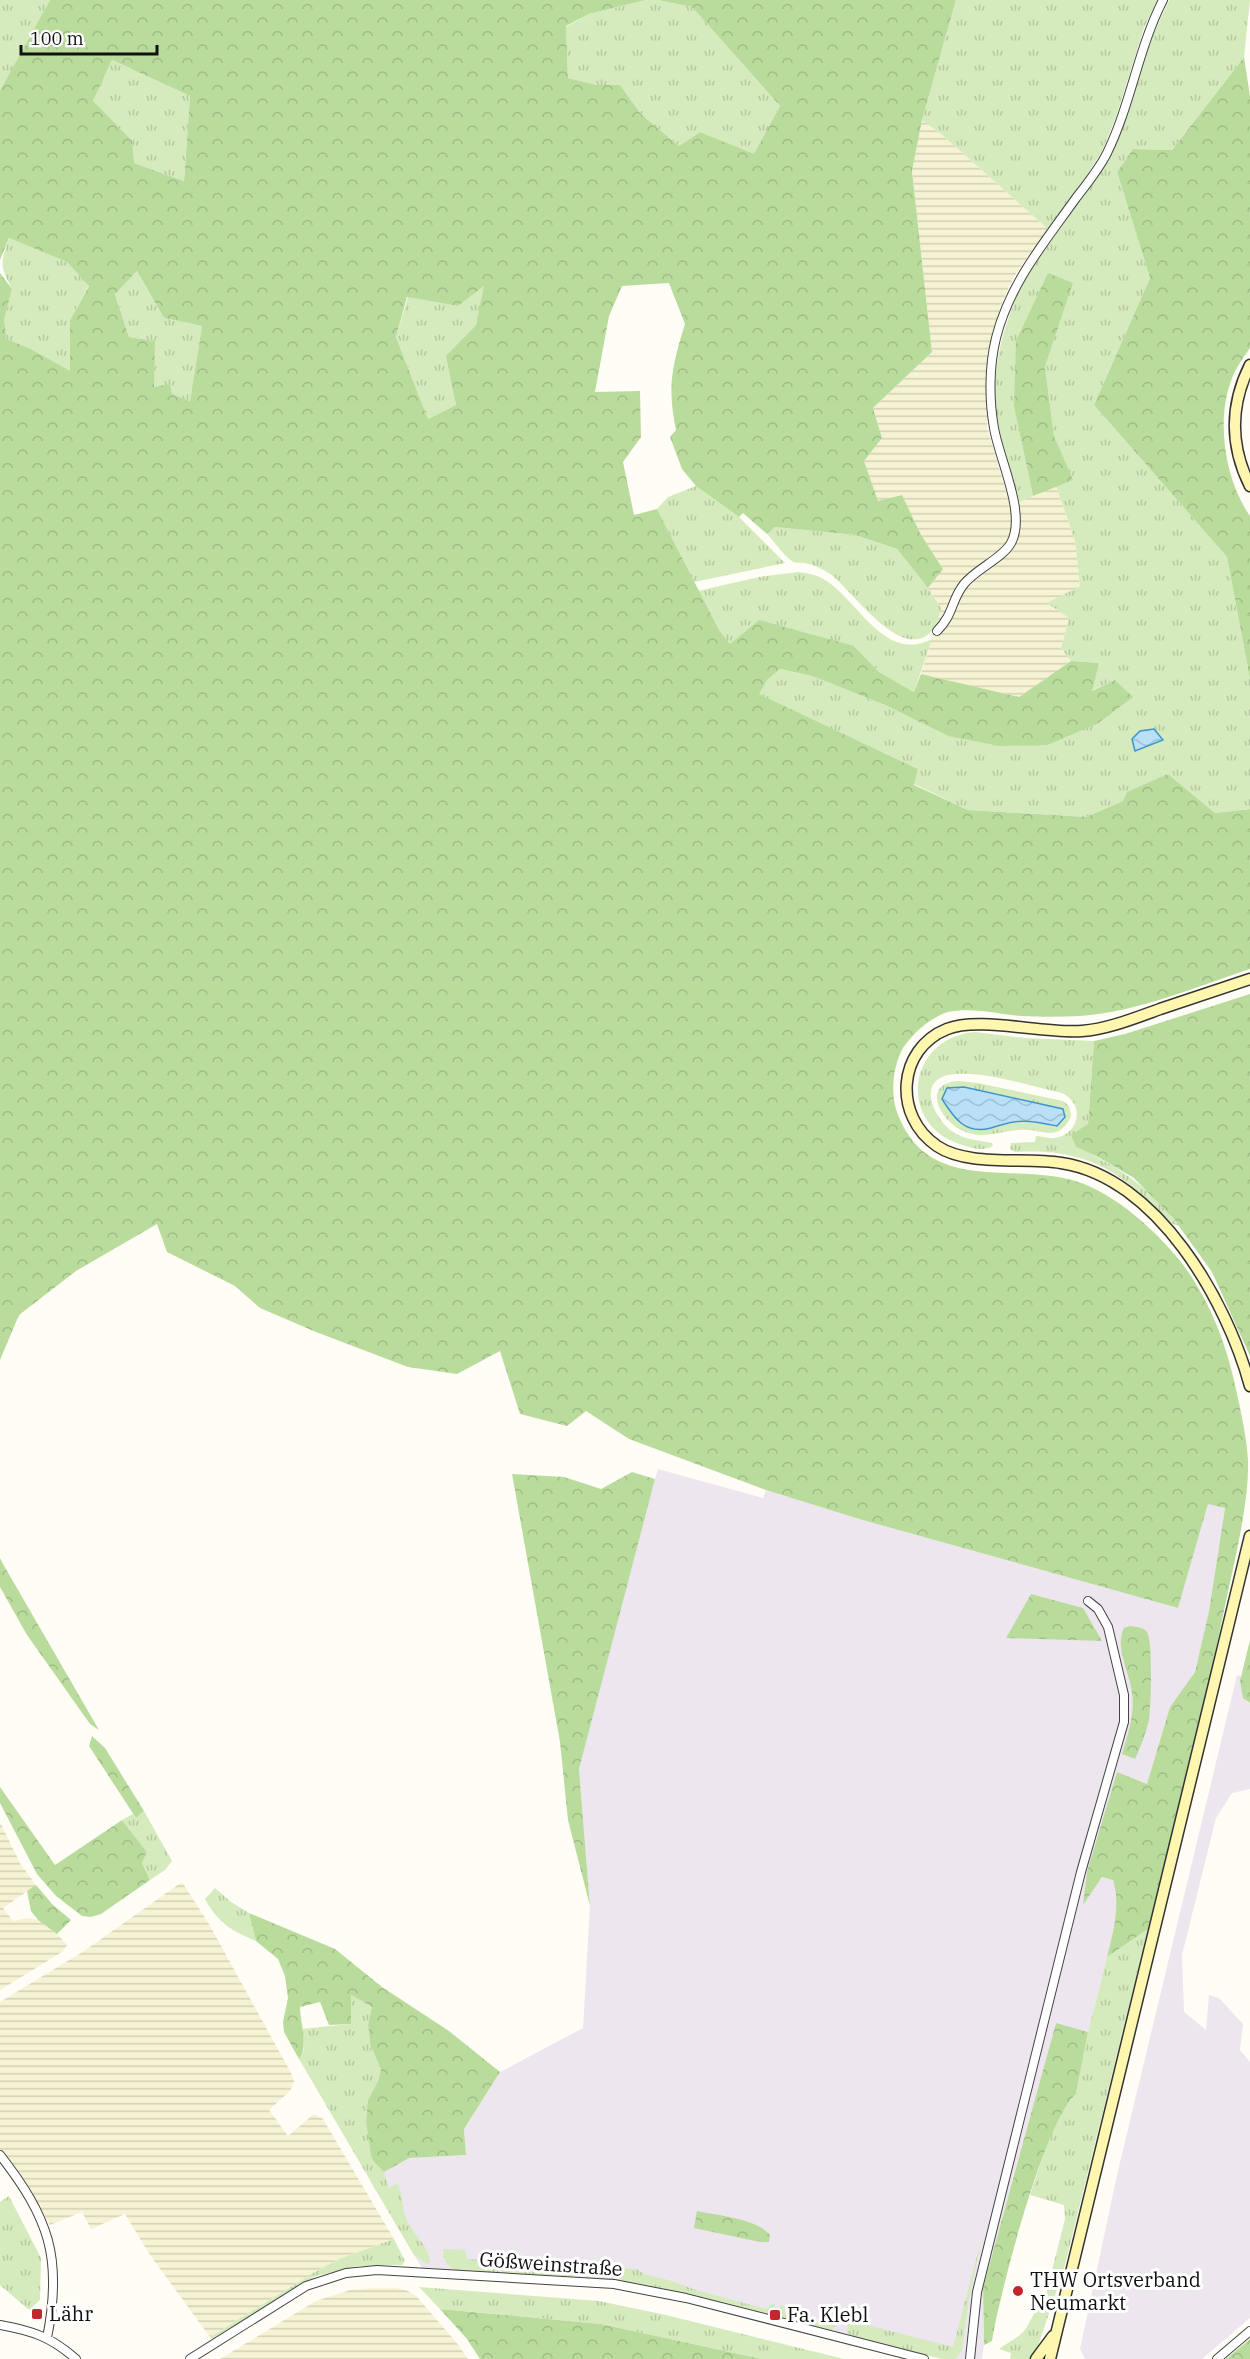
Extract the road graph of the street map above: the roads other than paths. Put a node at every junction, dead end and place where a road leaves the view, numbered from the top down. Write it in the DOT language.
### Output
graph roads {
  1 [pos="1163,0"];
  2 [pos="1250,365"];
  3 [pos="1250,486"];
  4 [pos="938,631"];
  5 [pos="1250,979"];
  6 [pos="1250,1386"];
  7 [pos="1250,1536"];
  8 [pos="1088,1601"];
  9 [pos="0,2155"];
  10 [pos="0,2325"];
  11 [pos="1058,2328"];
  12 [pos="1250,2331"];
  13 [pos="47,2337"];
  14 [pos="76,2359"];
  15 [pos="190,2359"];
  16 [pos="924,2359"];
  17 [pos="970,2359"];
  18 [pos="1036,2359"];
  19 [pos="1050,2359"];
  20 [pos="1217,2359"];
  1 -- 4 [label="street"];
  2 -- 3 [label="main road"];
  5 -- 6 [label="main road"];
  7 -- 11 [label="main road"];
  8 -- 17 [label="street"];
  9 -- 13 [label="street"];
  10 -- 13 [label="street"];
  11 -- 18 [label="main road"];
  11 -- 19 [label="main road"];
  12 -- 20 [label="street"];
  13 -- 14 [label="street"];
  15 -- 16 [label="street, Gößweinstraße"];
}
